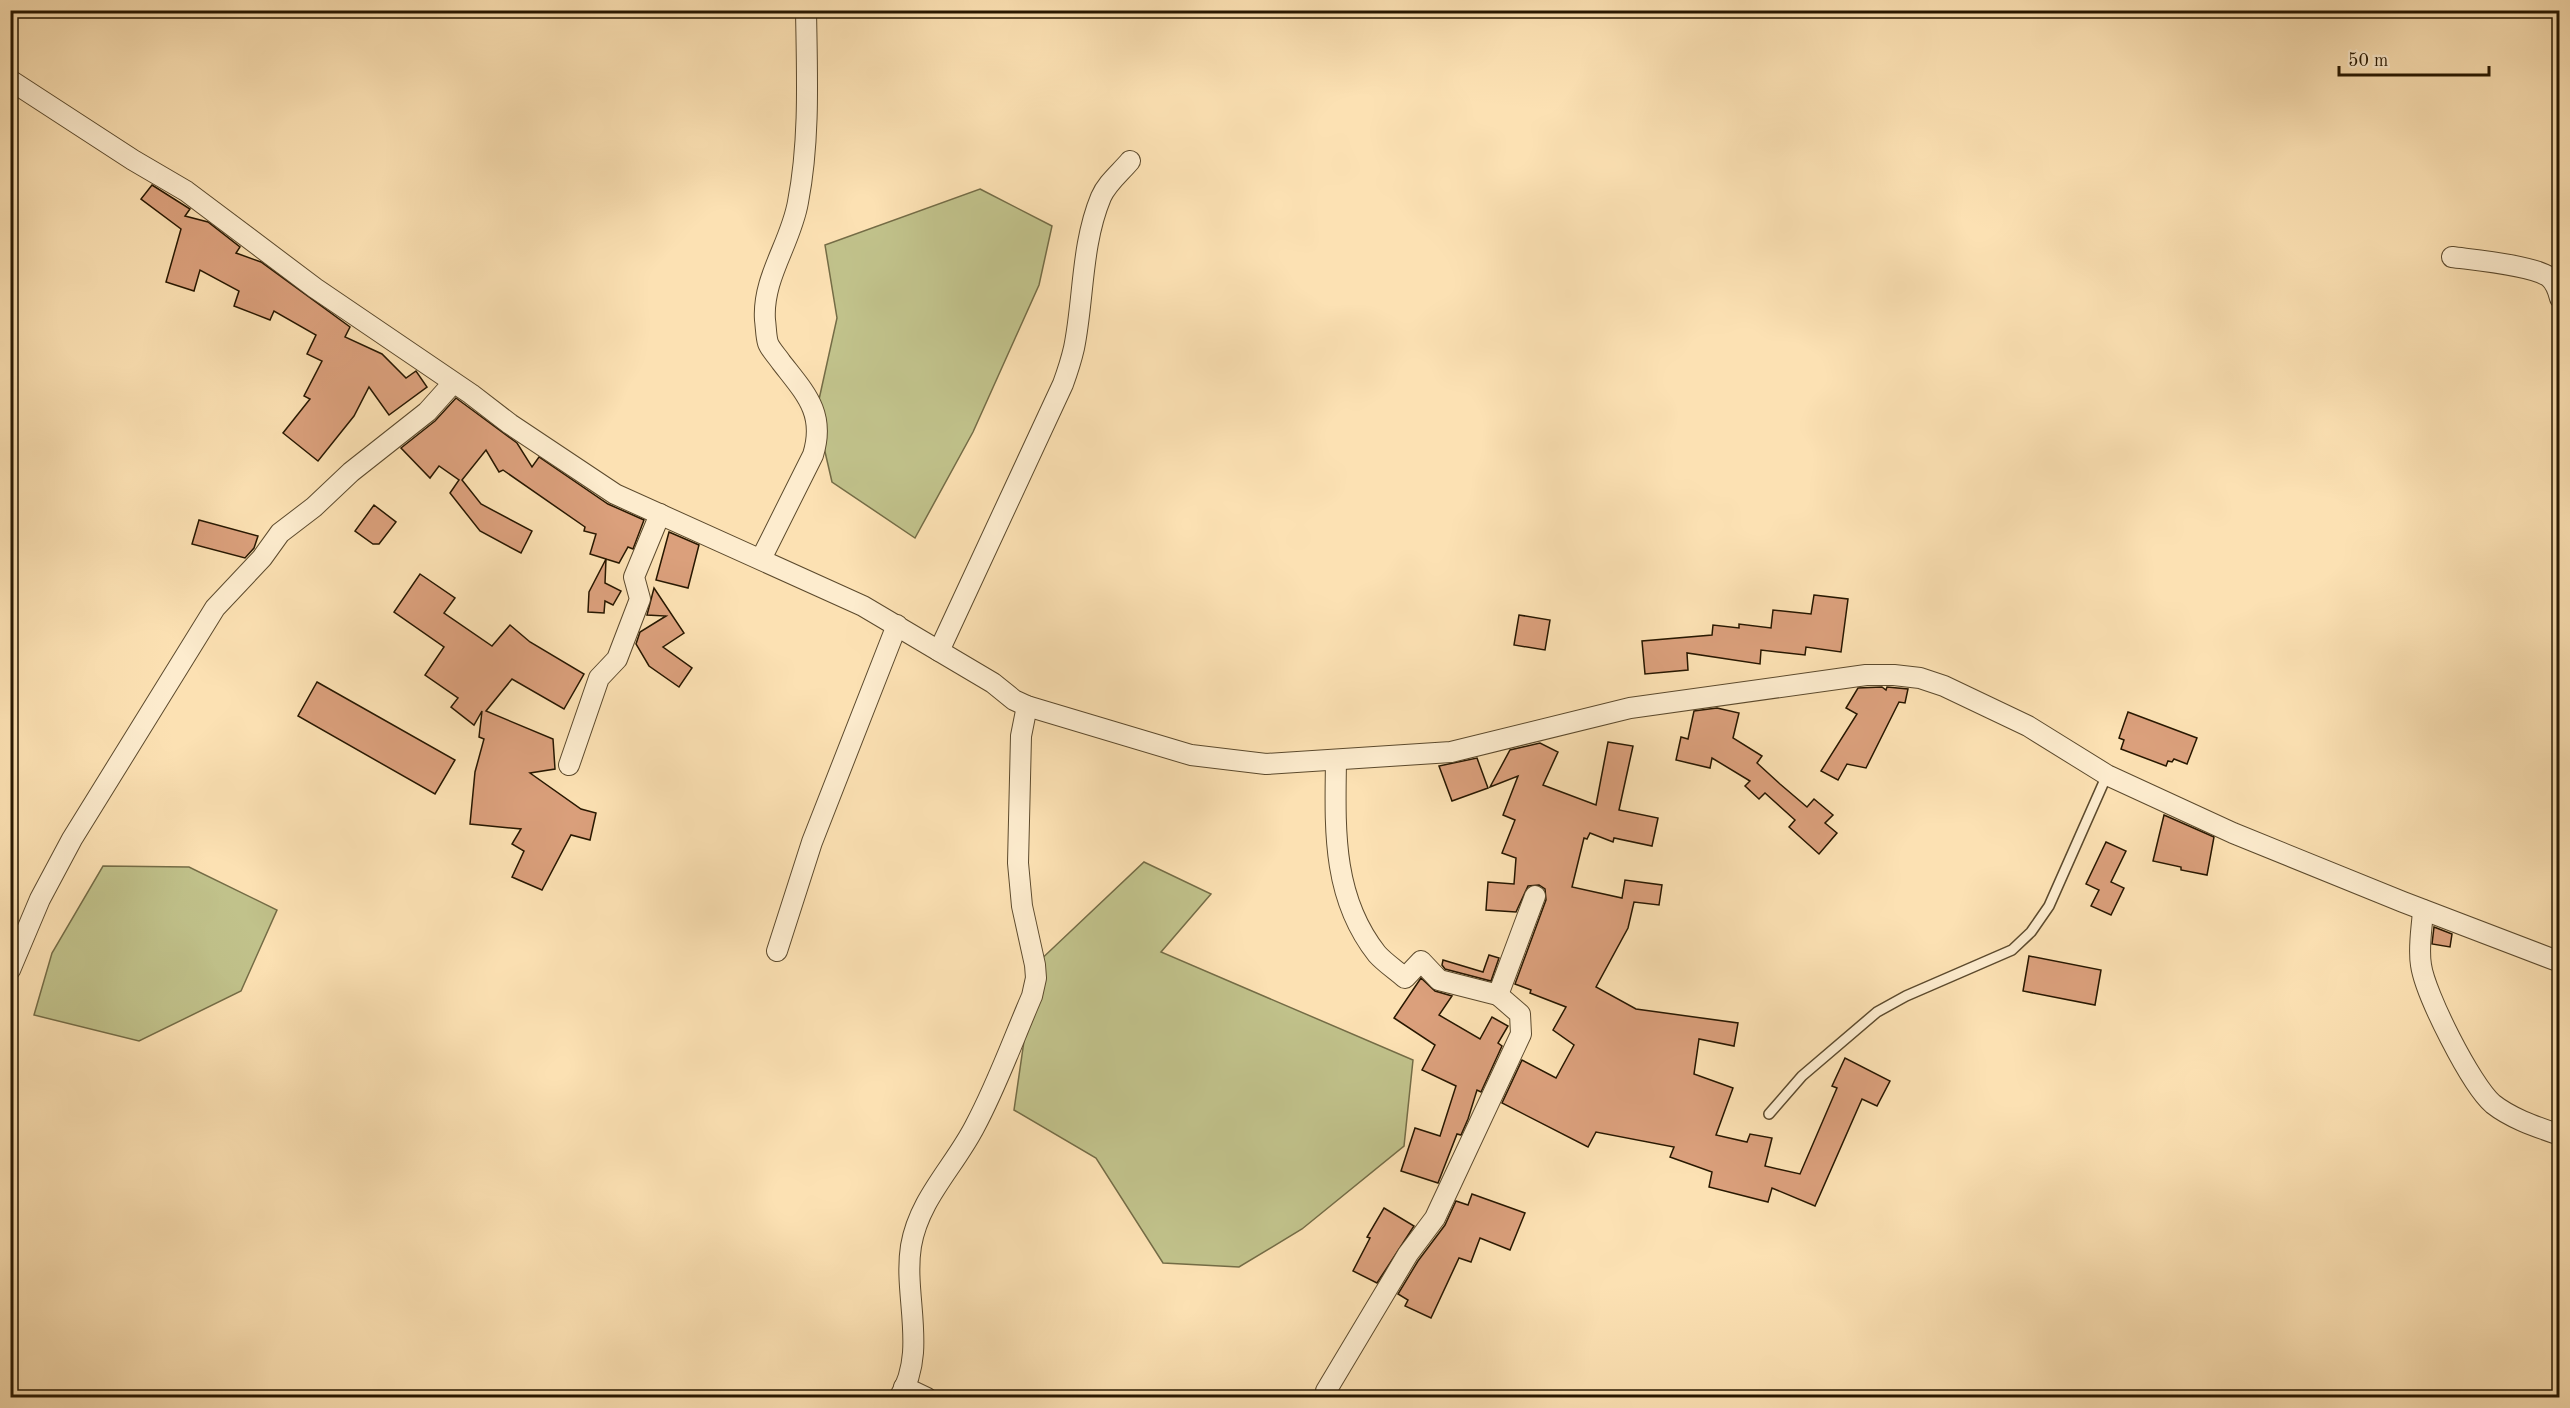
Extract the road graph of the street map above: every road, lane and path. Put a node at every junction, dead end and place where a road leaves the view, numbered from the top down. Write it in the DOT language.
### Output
graph roads {
  1 [pos="807,10"];
  2 [pos="10,80"];
  3 [pos="1130,161"];
  4 [pos="2452,257"];
  5 [pos="2559,298"];
  6 [pos="453,383"];
  7 [pos="660,514"];
  8 [pos="761,559"];
  9 [pos="897,626"];
  10 [pos="939,651"];
  11 [pos="1027,706"];
  12 [pos="1336,761"];
  13 [pos="569,765"];
  14 [pos="2107,775"];
  15 [pos="1535,896"];
  16 [pos="2423,910"];
  17 [pos="777,951"];
  18 [pos="2559,962"];
  19 [pos="10,970"];
  20 [pos="1498,995"];
  21 [pos="1769,1114"];
  22 [pos="2559,1135"];
  23 [pos="1326,1391"];
  24 [pos="901,1392"];
  25 [pos="927,1398"];
  1 -- 8 [label="street"];
  2 -- 6 [label="street"];
  3 -- 10 [label="street"];
  4 -- 5 [label="street"];
  6 -- 7 [label="street"];
  6 -- 19 [label="street"];
  7 -- 8 [label="street"];
  7 -- 13 [label="street"];
  8 -- 9 [label="street"];
  9 -- 10 [label="street"];
  9 -- 17 [label="street"];
  10 -- 11 [label="street"];
  11 -- 12 [label="street"];
  11 -- 24 [label="street"];
  12 -- 14 [label="street"];
  12 -- 20 [label="street"];
  14 -- 16 [label="street"];
  14 -- 21 [label="lane"];
  15 -- 20 [label="street"];
  16 -- 18 [label="street"];
  16 -- 22 [label="street"];
  20 -- 23 [label="street"];
  24 -- 25 [label="street"];
}
